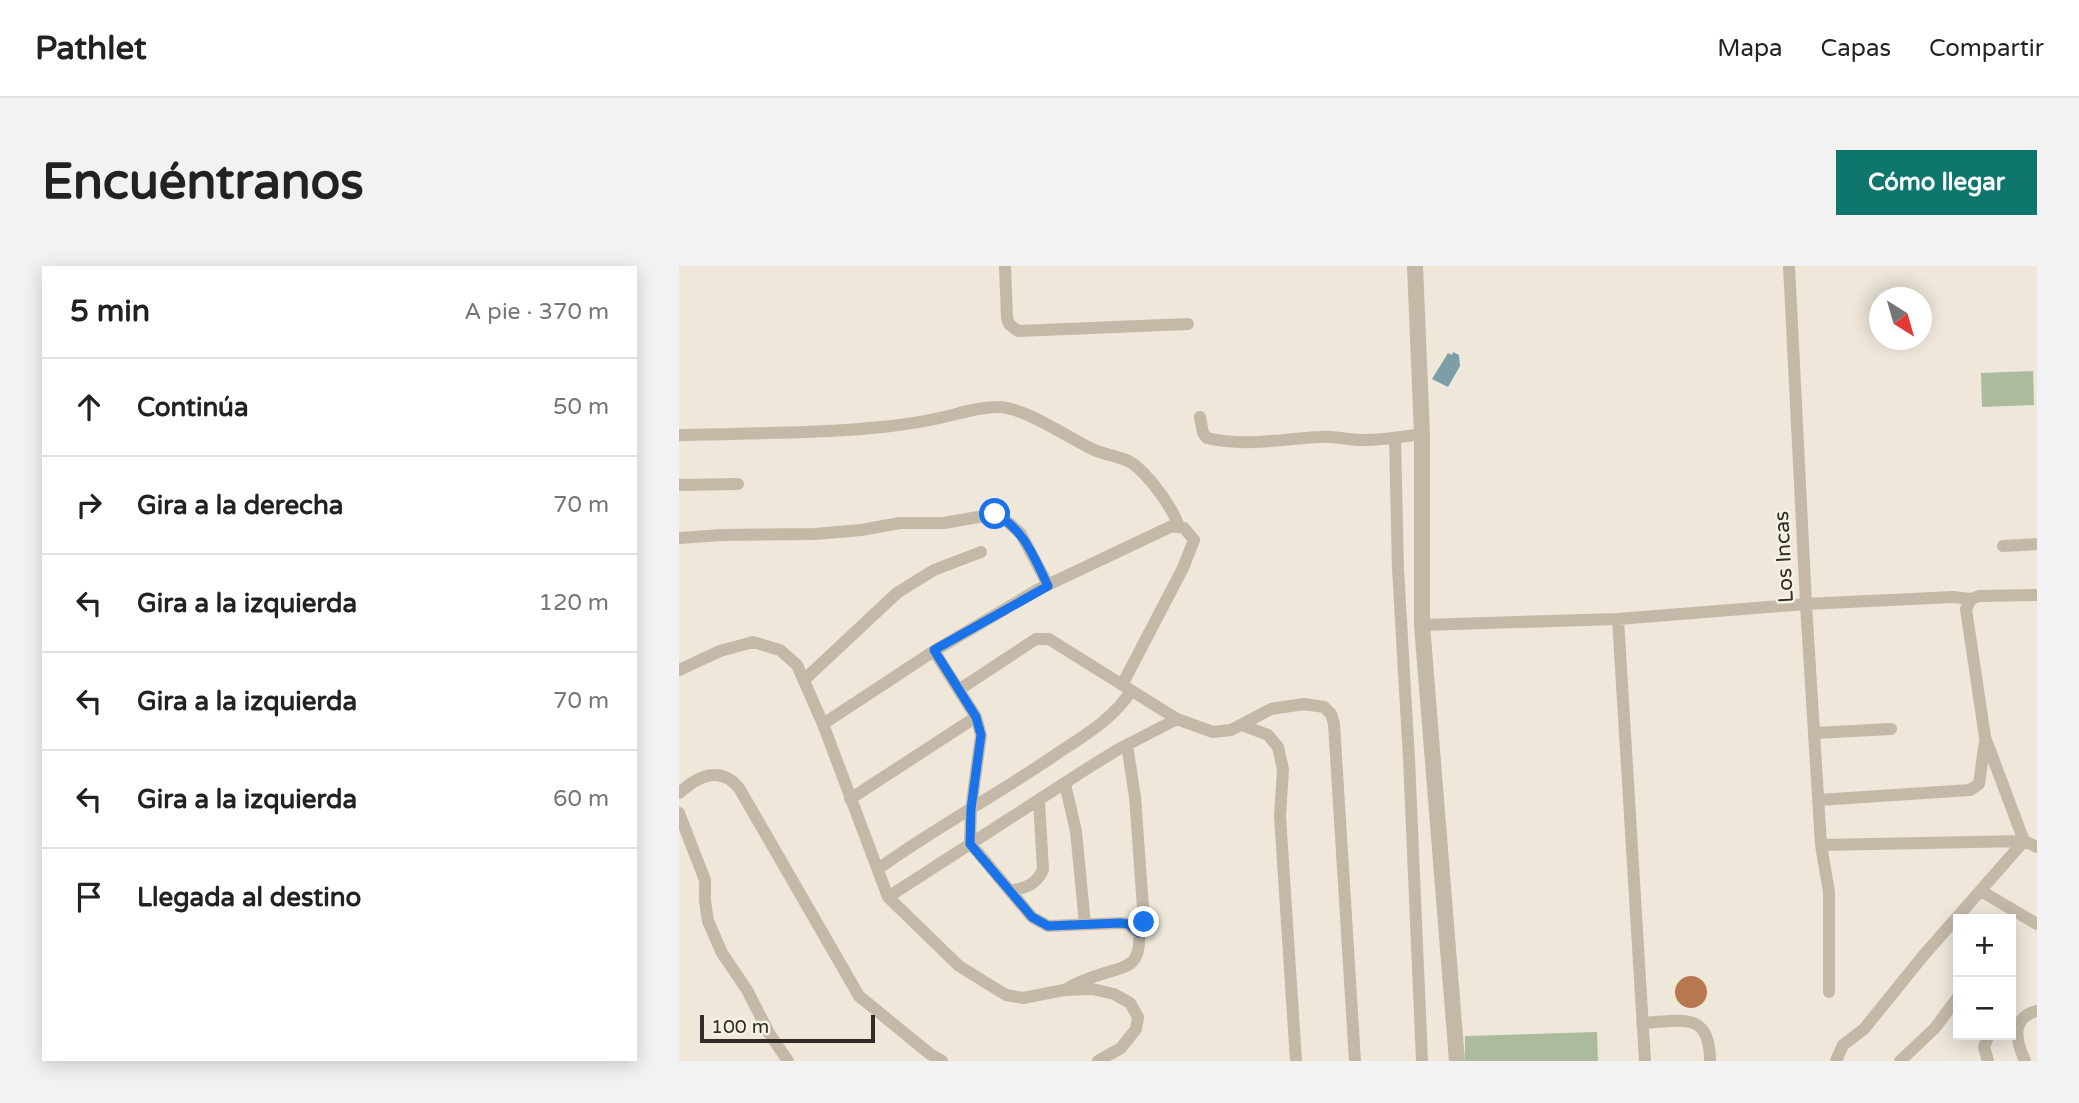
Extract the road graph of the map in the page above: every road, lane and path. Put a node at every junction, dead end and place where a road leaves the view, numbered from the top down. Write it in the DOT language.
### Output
graph roads {
  1 [pos="1005,266"];
  2 [pos="1415,266"];
  3 [pos="1789,266"];
  4 [pos="1188,324"];
  5 [pos="1200,417"];
  6 [pos="679,435"];
  7 [pos="1422,435"];
  8 [pos="1395,438"];
  9 [pos="738,484"];
  10 [pos="679,485"];
  11 [pos="1179,527"];
  12 [pos="679,538"];
  13 [pos="2037,544"];
  14 [pos="2003,545"];
  15 [pos="981,552"];
  16 [pos="1048,586"];
  17 [pos="2037,595"];
  18 [pos="1972,599"];
  19 [pos="1806,604"];
  20 [pos="1618,619"];
  21 [pos="1423,625"];
  22 [pos="934,650"];
  23 [pos="679,670"];
  24 [pos="804,680"];
  25 [pos="1126,688"];
  26 [pos="960,689"];
  27 [pos="976,717"];
  28 [pos="1177,719"];
  29 [pos="823,724"];
  30 [pos="1242,726"];
  31 [pos="1891,729"];
  32 [pos="1814,733"];
  33 [pos="1985,737"];
  34 [pos="1127,745"];
  35 [pos="1065,784"];
  36 [pos="679,793"];
  37 [pos="850,799"];
  38 [pos="1819,800"];
  39 [pos="1039,801"];
  40 [pos="971,809"];
  41 [pos="679,813"];
  42 [pos="2024,841"];
  43 [pos="970,844"];
  44 [pos="1821,845"];
  45 [pos="2037,847"];
  46 [pos="877,869"];
  47 [pos="1010,891"];
  48 [pos="1980,891"];
  49 [pos="888,897"];
  50 [pos="2019,915"];
  51 [pos="2016,919"];
  52 [pos="1085,924"];
  53 [pos="2037,924"];
  54 [pos="1139,933"];
  55 [pos="1065,990"];
  56 [pos="1829,992"];
  57 [pos="1953,1004"];
  58 [pos="2032,1013"];
  59 [pos="1642,1023"];
  60 [pos="1987,1040"];
  61 [pos="788,1061"];
  62 [pos="942,1061"];
  63 [pos="1098,1061"];
  64 [pos="1296,1061"];
  65 [pos="1355,1061"];
  66 [pos="1422,1061"];
  67 [pos="1457,1061"];
  68 [pos="1645,1061"];
  69 [pos="1710,1061"];
  70 [pos="1836,1061"];
  71 [pos="1900,1061"];
  72 [pos="1988,1061"];
  73 [pos="2025,1061"];
  1 -- 4 [label="street"];
  2 -- 7 [label="street"];
  3 -- 19 [label="street, Los Incas"];
  5 -- 8 [label="street"];
  6 -- 11 [label="street"];
  7 -- 8 [label="street"];
  7 -- 21 [label="street"];
  8 -- 66 [label="street"];
  9 -- 10 [label="street"];
  11 -- 16 [label="street"];
  11 -- 25 [label="street"];
  12 -- 16 [label="street"];
  13 -- 14 [label="street"];
  15 -- 24 [label="street"];
  16 -- 22 [label="street"];
  17 -- 18 [label="street"];
  18 -- 19 [label="street"];
  18 -- 33 [label="street"];
  19 -- 20 [label="street"];
  19 -- 32 [label="street, Los Incas"];
  20 -- 21 [label="street"];
  20 -- 59 [label="street"];
  21 -- 67 [label="street"];
  22 -- 26 [label="street"];
  22 -- 29 [label="street"];
  23 -- 24 [label="street"];
  24 -- 29 [label="street"];
  25 -- 26 [label="street"];
  25 -- 28 [label="street"];
  25 -- 40 [label="street"];
  26 -- 27 [label="street"];
  27 -- 37 [label="street"];
  27 -- 40 [label="street"];
  28 -- 30 [label="street"];
  28 -- 34 [label="street"];
  29 -- 37 [label="street"];
  30 -- 64 [label="street"];
  30 -- 65 [label="street"];
  31 -- 32 [label="street"];
  32 -- 38 [label="street, Los Incas"];
  33 -- 38 [label="street"];
  33 -- 42 [label="street"];
  34 -- 35 [label="street"];
  34 -- 54 [label="street"];
  35 -- 39 [label="street"];
  35 -- 52 [label="street"];
  36 -- 62 [label="street"];
  37 -- 46 [label="street"];
  38 -- 44 [label="street, Los Incas"];
  39 -- 43 [label="street"];
  39 -- 47 [label="street"];
  40 -- 43 [label="street"];
  40 -- 46 [label="street"];
  41 -- 61 [label="street"];
  42 -- 44 [label="street"];
  42 -- 45 [label="street"];
  42 -- 48 [label="street"];
  43 -- 47 [label="street"];
  43 -- 49 [label="street"];
  44 -- 56 [label="street, Los Incas"];
  46 -- 49 [label="street"];
  47 -- 52 [label="street"];
  48 -- 50 [label="street"];
  48 -- 70 [label="street"];
  49 -- 55 [label="street"];
  50 -- 51 [label="street"];
  50 -- 53 [label="street"];
  52 -- 54 [label="street"];
  54 -- 55 [label="street"];
  55 -- 63 [label="street"];
  57 -- 71 [label="street"];
  58 -- 73 [label="street"];
  59 -- 68 [label="street"];
  59 -- 69 [label="street"];
  60 -- 72 [label="street"];
}
